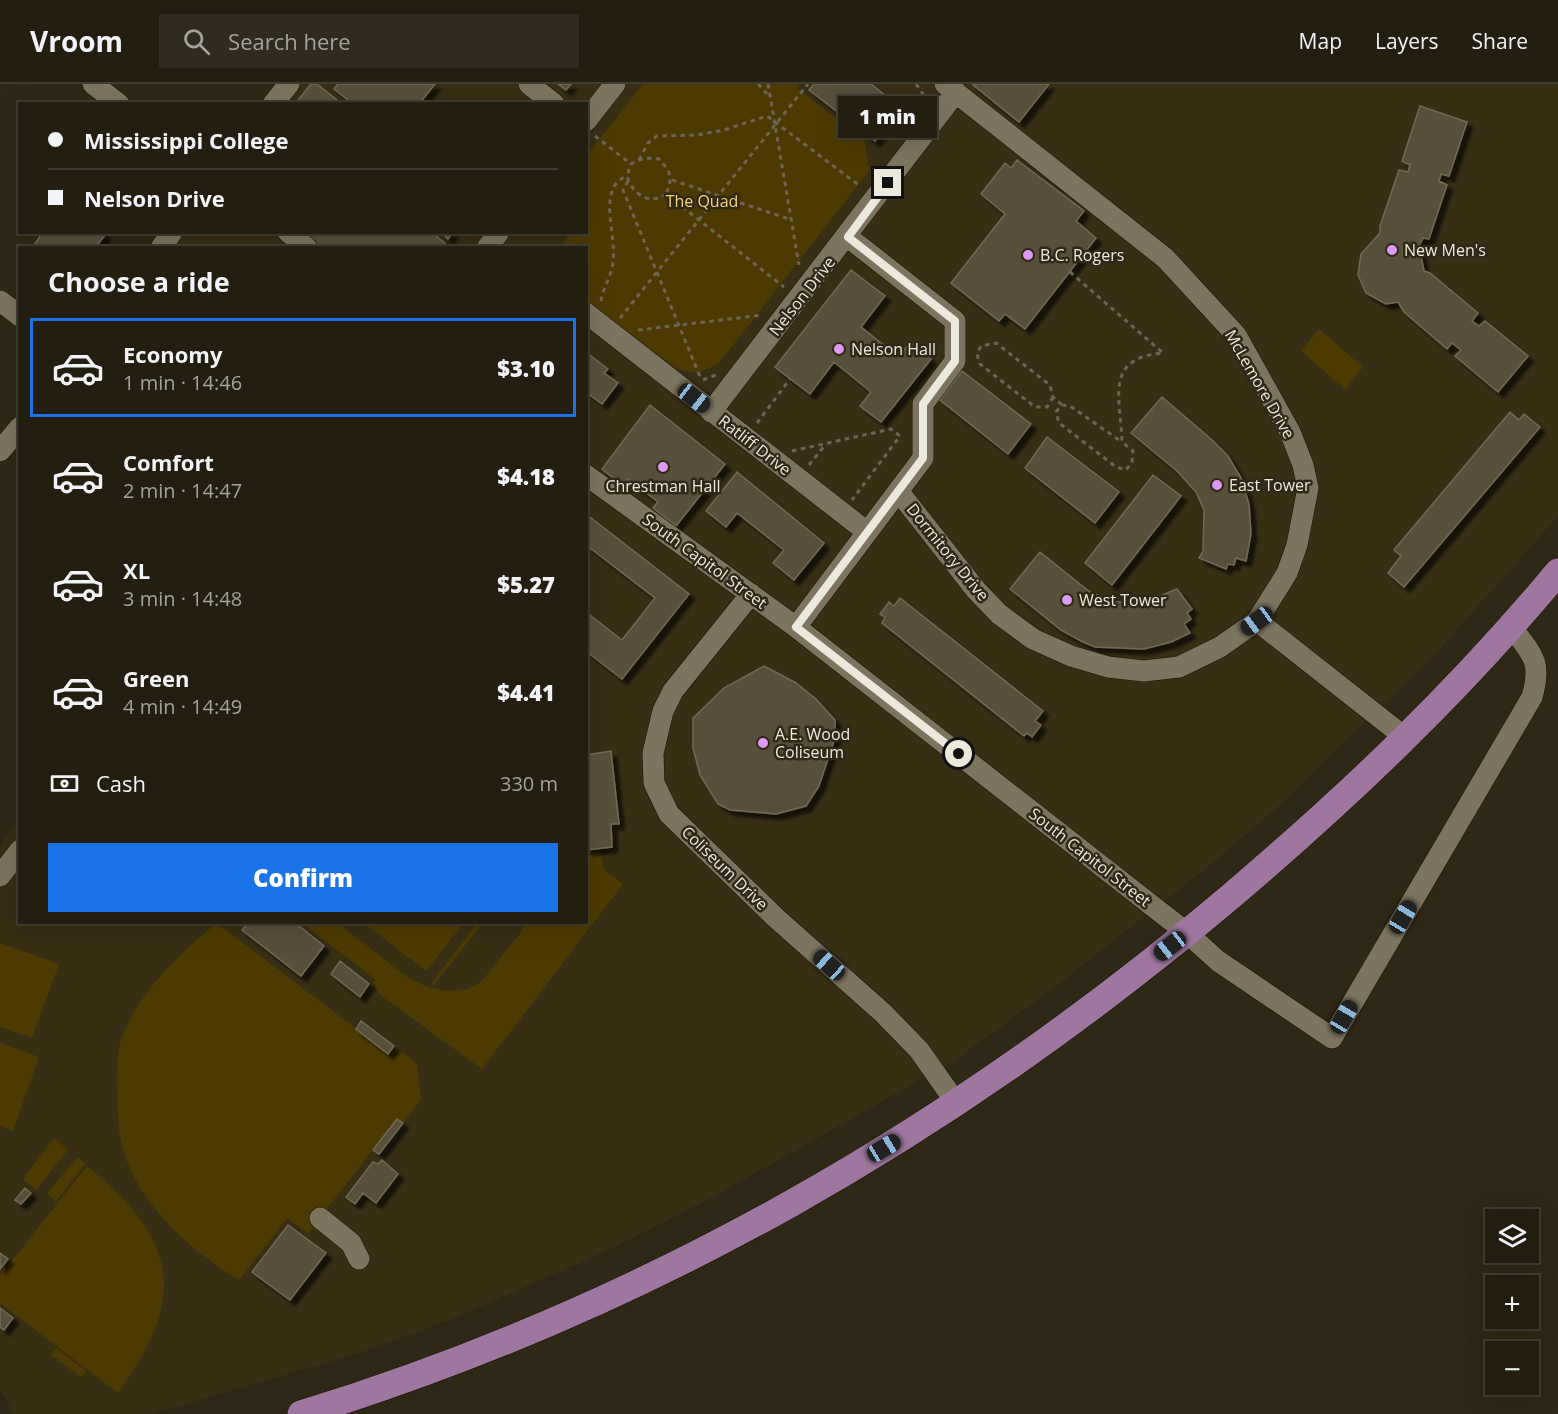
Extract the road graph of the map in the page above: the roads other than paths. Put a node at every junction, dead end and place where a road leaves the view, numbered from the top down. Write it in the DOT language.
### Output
graph roads {
  1 [pos="93,84"];
  2 [pos="289,84"];
  3 [pos="529,84"];
  4 [pos="615,84"];
  5 [pos="950,88"];
  6 [pos="116,102"];
  7 [pos="275,102"];
  8 [pos="552,102"];
  9 [pos="594,124"];
  10 [pos="290,234"];
  11 [pos="848,237"];
  12 [pos="305,246"];
  13 [pos="0,301"];
  14 [pos="18,314"];
  15 [pos="601,320"];
  16 [pos="711,412"];
  17 [pos="18,430"];
  18 [pos="0,451"];
  19 [pos="588,476"];
  20 [pos="899,492"];
  21 [pos="867,532"];
  22 [pos="1558,572"];
  23 [pos="751,594"];
  24 [pos="1257,621"];
  25 [pos="796,627"];
  26 [pos="1512,628"];
  27 [pos="1407,739"];
  28 [pos="18,853"];
  29 [pos="0,876"];
  30 [pos="1187,933"];
  31 [pos="957,1104"];
  32 [pos="320,1218"];
  33 [pos="359,1259"];
  34 [pos="301,1414"];
  1 -- 6 [label="street"];
  2 -- 7 [label="street"];
  3 -- 8 [label="street"];
  4 -- 9 [label="street"];
  5 -- 11 [label="street, Nelson Drive"];
  5 -- 24 [label="street, McLemore Drive"];
  10 -- 12 [label="street"];
  11 -- 16 [label="street, Nelson Drive"];
  11 -- 20 [label="street"];
  13 -- 14 [label="street"];
  15 -- 16 [label="street, Ratliff Drive"];
  16 -- 21 [label="street, Ratliff Drive"];
  17 -- 18 [label="street"];
  19 -- 23 [label="street, South Capitol Street"];
  20 -- 21 [label="street"];
  20 -- 24 [label="street, Dormitory Drive"];
  21 -- 25 [label="street"];
  22 -- 26 [label="main road"];
  23 -- 25 [label="street, South Capitol Street"];
  23 -- 31 [label="street, Coliseum Drive"];
  24 -- 27 [label="street"];
  25 -- 30 [label="street, South Capitol Street"];
  26 -- 27 [label="main road"];
  26 -- 30 [label="street, South Capitol Street"];
  27 -- 30 [label="main road"];
  28 -- 29 [label="street"];
  30 -- 31 [label="main road"];
  31 -- 34 [label="main road"];
  32 -- 33 [label="street"];
}
